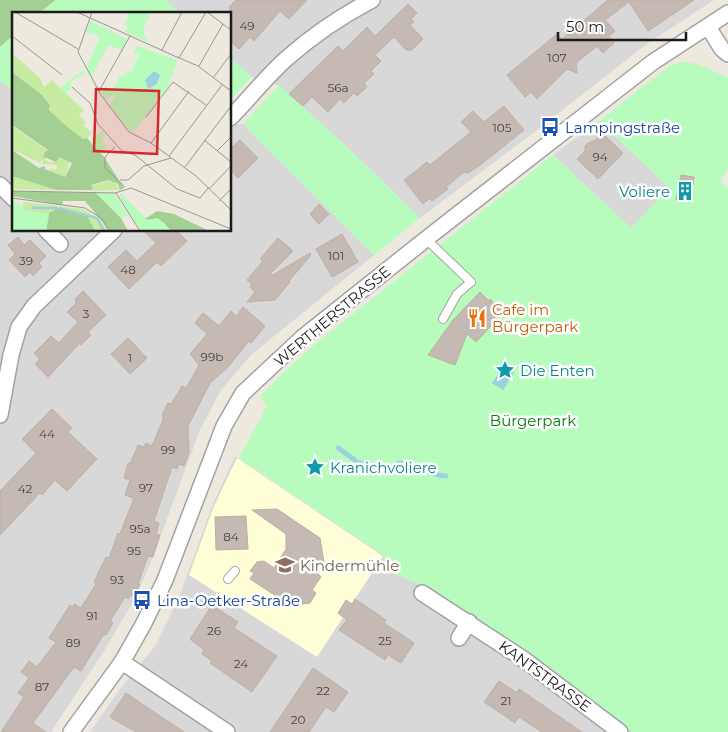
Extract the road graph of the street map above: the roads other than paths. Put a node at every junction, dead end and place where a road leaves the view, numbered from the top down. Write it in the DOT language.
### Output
graph roads {
  1 [pos="372,0"];
  2 [pos="728,14"];
  3 [pos="708,26"];
  4 [pos="728,54"];
  5 [pos="231,117"];
  6 [pos="0,185"];
  7 [pos="12,197"];
  8 [pos="47,231"];
  9 [pos="113,231"];
  10 [pos="426,239"];
  11 [pos="60,244"];
  12 [pos="443,319"];
  13 [pos="0,415"];
  14 [pos="234,571"];
  15 [pos="228,579"];
  16 [pos="422,593"];
  17 [pos="469,622"];
  18 [pos="459,638"];
  19 [pos="122,662"];
  20 [pos="71,732"];
  21 [pos="227,732"];
  22 [pos="620,732"];
  1 -- 5 [label="street"];
  2 -- 3 [label="street, WERTHERSTRASSE"];
  3 -- 4 [label="street"];
  3 -- 10 [label="street, WERTHERSTRASSE"];
  6 -- 7 [label="street"];
  8 -- 11 [label="street"];
  9 -- 13 [label="street"];
  10 -- 12 [label="lane"];
  10 -- 19 [label="street, WERTHERSTRASSE"];
  14 -- 15 [label="lane"];
  16 -- 17 [label="street, KANTSTRASSE"];
  17 -- 18 [label="street"];
  17 -- 22 [label="street, KANTSTRASSE"];
  19 -- 20 [label="street, WERTHERSTRASSE"];
  19 -- 21 [label="street"];
}
